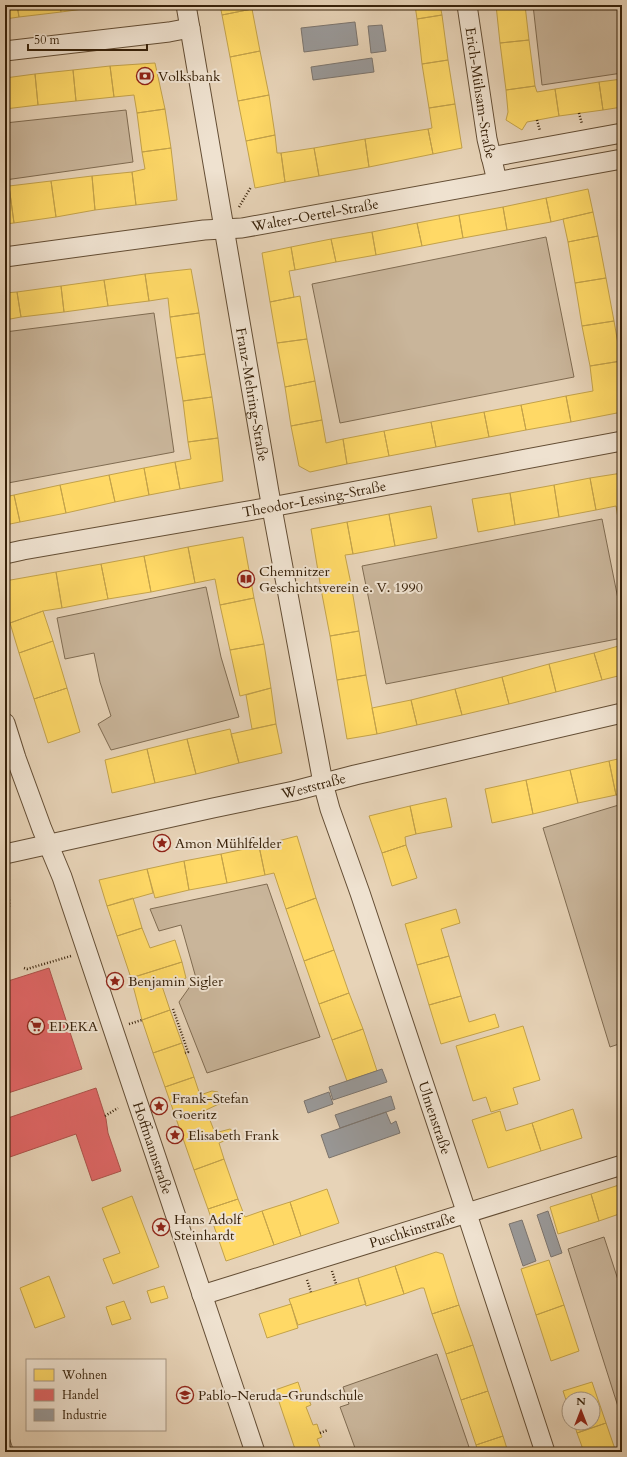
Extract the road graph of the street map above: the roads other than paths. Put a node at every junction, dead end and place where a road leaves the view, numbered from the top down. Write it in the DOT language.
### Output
graph roads {
  1 [pos="186,5"];
  2 [pos="467,5"];
  3 [pos="190,28"];
  4 [pos="5,51"];
  5 [pos="620,133"];
  6 [pos="491,157"];
  7 [pos="622,159"];
  8 [pos="622,162"];
  9 [pos="497,181"];
  10 [pos="224,229"];
  11 [pos="5,257"];
  12 [pos="622,441"];
  13 [pos="272,507"];
  14 [pos="5,554"];
  15 [pos="622,713"];
  16 [pos="5,723"];
  17 [pos="323,783"];
  18 [pos="48,844"];
  19 [pos="5,854"];
  20 [pos="622,1165"];
  21 [pos="467,1214"];
  22 [pos="202,1295"];
  23 [pos="255,1452"];
  24 [pos="545,1452"];
  1 -- 3 [label="street, Franz-Mehring-Straße"];
  2 -- 6 [label="street, Erich-Mühsam-Straße"];
  3 -- 4 [label="street"];
  3 -- 10 [label="street, Franz-Mehring-Straße"];
  5 -- 6 [label="street"];
  5 -- 7 [label="street"];
  6 -- 9 [label="street, Erich-Mühsam-Straße"];
  7 -- 8 [label="street"];
  7 -- 9 [label="street, Walter-Oertel-Straße"];
  9 -- 10 [label="street, Walter-Oertel-Straße"];
  10 -- 11 [label="street, Walter-Oertel-Straße"];
  10 -- 13 [label="street, Franz-Mehring-Straße"];
  12 -- 13 [label="street, Theodor-Lessing-Straße"];
  13 -- 14 [label="street, Theodor-Lessing-Straße"];
  13 -- 17 [label="street, Franz-Mehring-Straße"];
  15 -- 17 [label="street, Weststraße"];
  16 -- 18 [label="street, Hoffmannstraße"];
  17 -- 18 [label="street, Weststraße"];
  17 -- 21 [label="street, Ulmenstraße"];
  18 -- 19 [label="street, Weststraße"];
  18 -- 22 [label="street, Hoffmannstraße"];
  20 -- 21 [label="street, Puschkinstraße"];
  21 -- 22 [label="street, Puschkinstraße"];
  21 -- 24 [label="street, Ulmenstraße"];
  22 -- 23 [label="street, Hoffmannstraße"];
}
